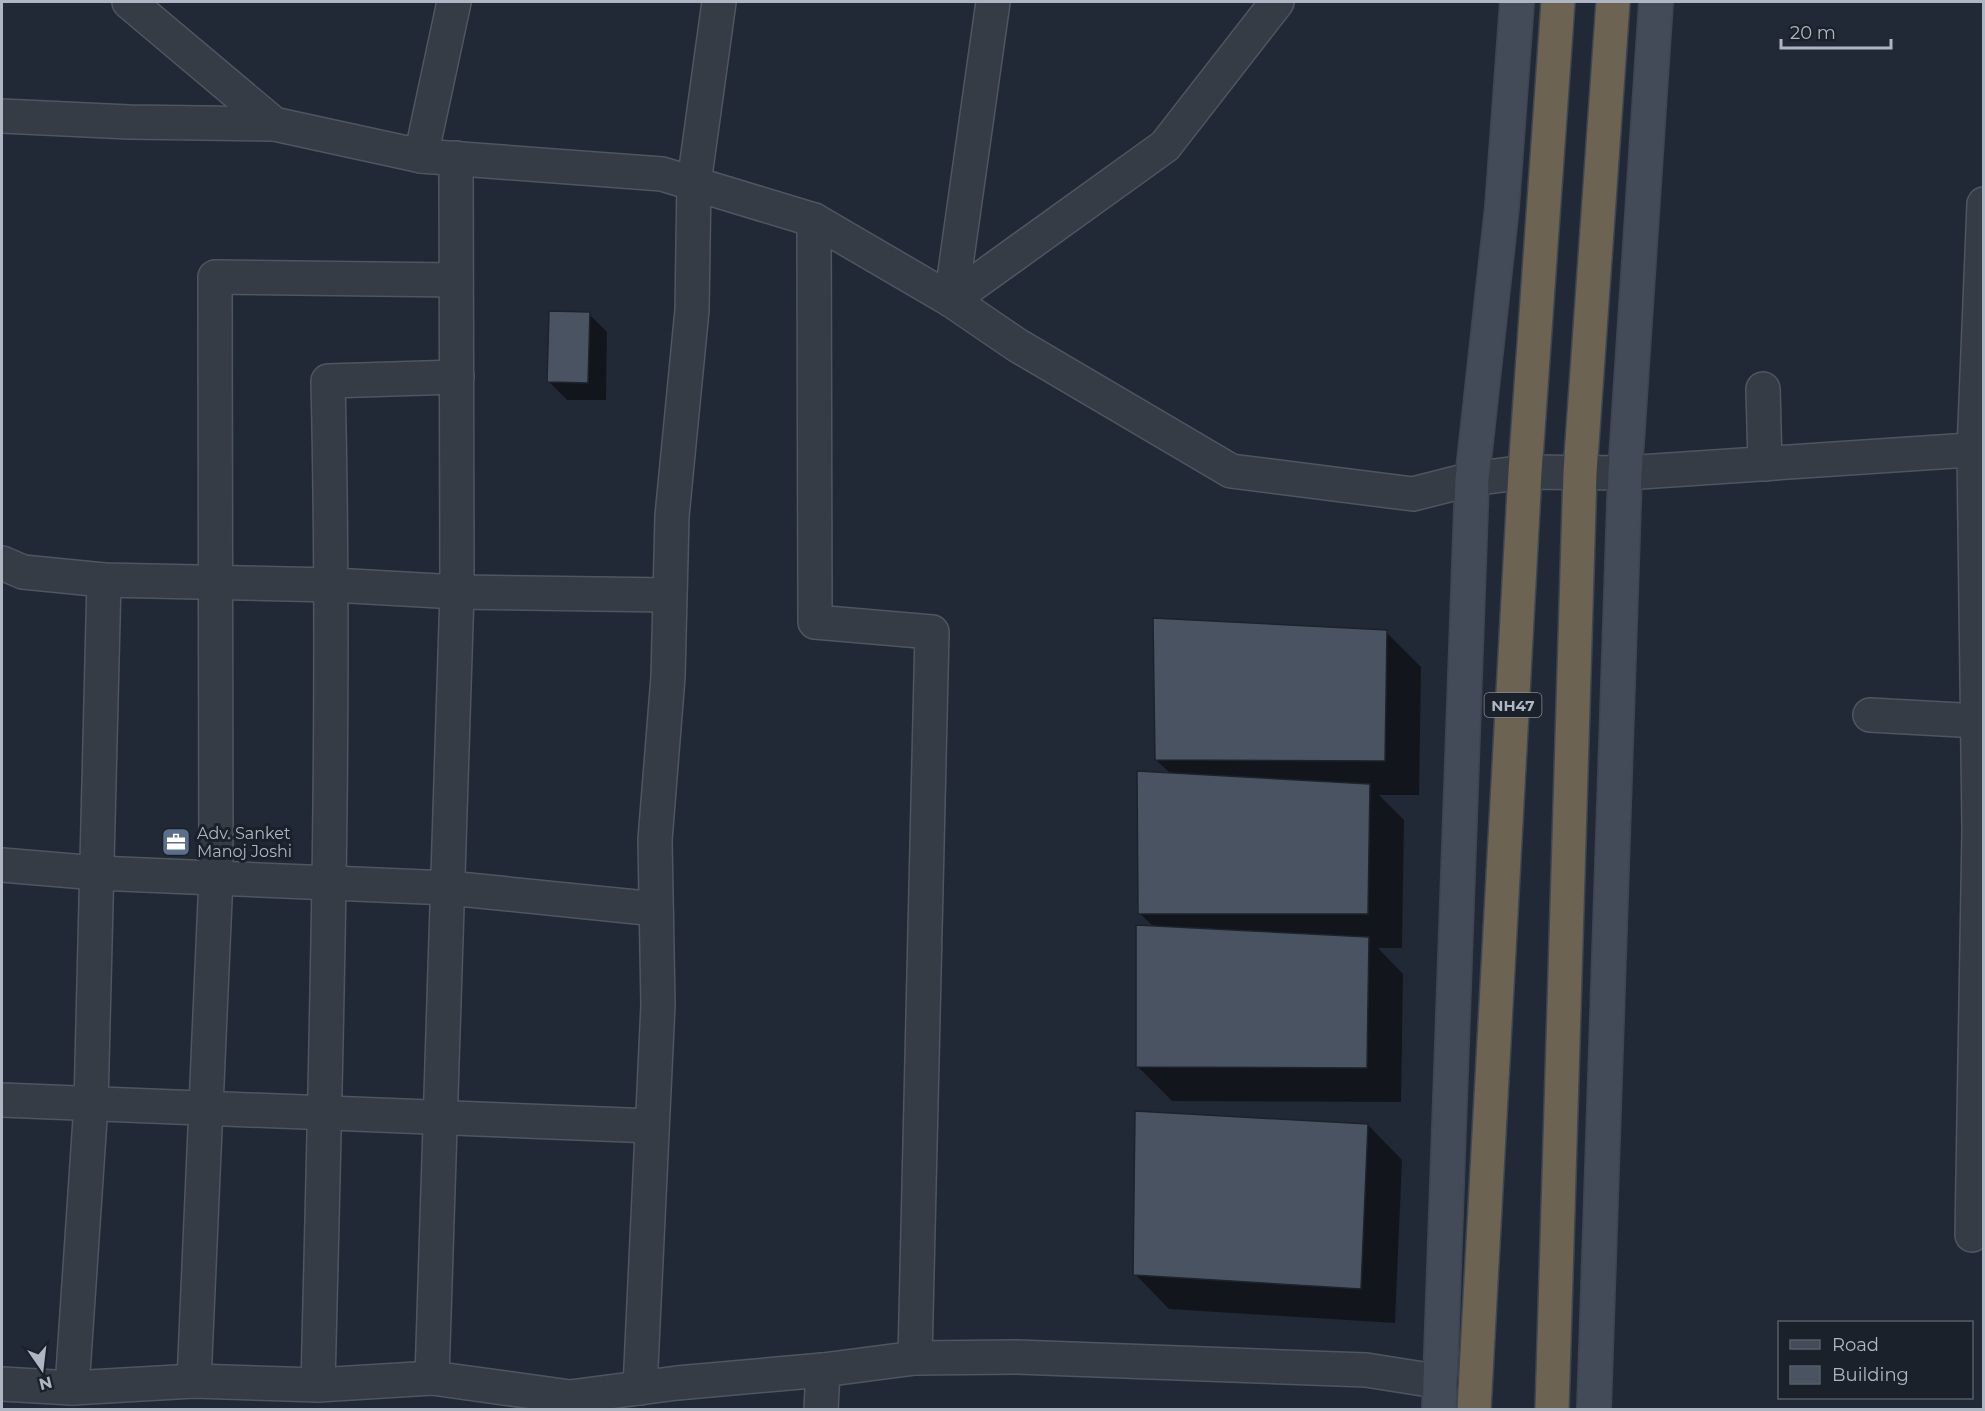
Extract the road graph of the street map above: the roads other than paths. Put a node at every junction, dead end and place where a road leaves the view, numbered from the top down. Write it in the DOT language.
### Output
graph roads {
  1 [pos="129,2"];
  2 [pos="454,2"];
  3 [pos="719,2"];
  4 [pos="993,2"];
  5 [pos="1277,2"];
  6 [pos="1517,2"];
  7 [pos="1558,2"];
  8 [pos="1613,2"];
  9 [pos="1656,2"];
  10 [pos="2,116"];
  11 [pos="274,124"];
  12 [pos="421,156"];
  13 [pos="456,158"];
  14 [pos="694,183"];
  15 [pos="1983,204"];
  16 [pos="814,220"];
  17 [pos="456,280"];
  18 [pos="951,300"];
  19 [pos="457,377"];
  20 [pos="1763,389"];
  21 [pos="1979,449"];
  22 [pos="1765,464"];
  23 [pos="1525,472"];
  24 [pos="1580,472"];
  25 [pos="1625,473"];
  26 [pos="1472,479"];
  27 [pos="2,563"];
  28 [pos="104,580"];
  29 [pos="213,584"];
  30 [pos="333,585"];
  31 [pos="457,592"];
  32 [pos="669,595"];
  33 [pos="1870,715"];
  34 [pos="1979,721"];
  35 [pos="1981,830"];
  36 [pos="2,865"];
  37 [pos="97,873"];
  38 [pos="216,877"];
  39 [pos="331,883"];
  40 [pos="449,888"];
  41 [pos="656,909"];
  42 [pos="2,1100"];
  43 [pos="91,1104"];
  44 [pos="207,1109"];
  45 [pos="324,1111"];
  46 [pos="442,1116"];
  47 [pos="652,1126"];
  48 [pos="1972,1235"];
  49 [pos="915,1358"];
  50 [pos="823,1370"];
  51 [pos="432,1378"];
  52 [pos="194,1381"];
  53 [pos="2,1384"];
  54 [pos="318,1385"];
  55 [pos="72,1388"];
  56 [pos="640,1388"];
  57 [pos="1440,1396"];
  58 [pos="821,1410"];
  59 [pos="1474,1410"];
  60 [pos="1552,1410"];
  61 [pos="1594,1410"];
  1 -- 11 [label="street"];
  2 -- 12 [label="street"];
  3 -- 14 [label="street"];
  4 -- 18 [label="street"];
  5 -- 18 [label="street"];
  6 -- 26 [label="street"];
  7 -- 23 [label="highway, NH47"];
  8 -- 24 [label="highway"];
  9 -- 25 [label="street"];
  10 -- 11 [label="street"];
  11 -- 12 [label="street"];
  12 -- 13 [label="street"];
  13 -- 14 [label="street"];
  13 -- 17 [label="street"];
  14 -- 16 [label="street"];
  14 -- 32 [label="street"];
  15 -- 21 [label="street"];
  16 -- 18 [label="street"];
  16 -- 49 [label="street"];
  17 -- 19 [label="street"];
  17 -- 29 [label="street"];
  18 -- 26 [label="street"];
  19 -- 30 [label="street"];
  19 -- 31 [label="street"];
  20 -- 22 [label="street"];
  21 -- 22 [label="street"];
  21 -- 34 [label="street"];
  22 -- 25 [label="street"];
  23 -- 24 [label="street"];
  23 -- 26 [label="street"];
  23 -- 59 [label="highway, NH47"];
  24 -- 25 [label="street"];
  24 -- 60 [label="highway"];
  25 -- 61 [label="street"];
  26 -- 57 [label="street"];
  27 -- 28 [label="street"];
  28 -- 29 [label="street"];
  28 -- 37 [label="street"];
  29 -- 30 [label="street"];
  29 -- 38 [label="street"];
  30 -- 31 [label="street"];
  30 -- 39 [label="street"];
  31 -- 32 [label="street"];
  31 -- 40 [label="street"];
  32 -- 41 [label="street"];
  33 -- 34 [label="street"];
  34 -- 35 [label="street"];
  35 -- 48 [label="street"];
  36 -- 37 [label="street"];
  37 -- 38 [label="street"];
  37 -- 43 [label="street"];
  38 -- 39 [label="street"];
  38 -- 44 [label="street"];
  39 -- 40 [label="street"];
  39 -- 45 [label="street"];
  40 -- 41 [label="street"];
  40 -- 46 [label="street"];
  41 -- 47 [label="street"];
  42 -- 43 [label="street"];
  43 -- 44 [label="street"];
  43 -- 55 [label="street"];
  44 -- 45 [label="street"];
  44 -- 52 [label="street"];
  45 -- 46 [label="street"];
  45 -- 54 [label="street"];
  46 -- 47 [label="street"];
  46 -- 51 [label="street"];
  47 -- 56 [label="street"];
  49 -- 50 [label="street"];
  49 -- 57 [label="street"];
  50 -- 56 [label="street"];
  50 -- 58 [label="street"];
  51 -- 54 [label="street"];
  51 -- 56 [label="street"];
  52 -- 54 [label="street"];
  52 -- 55 [label="street"];
  53 -- 55 [label="street"];
}
